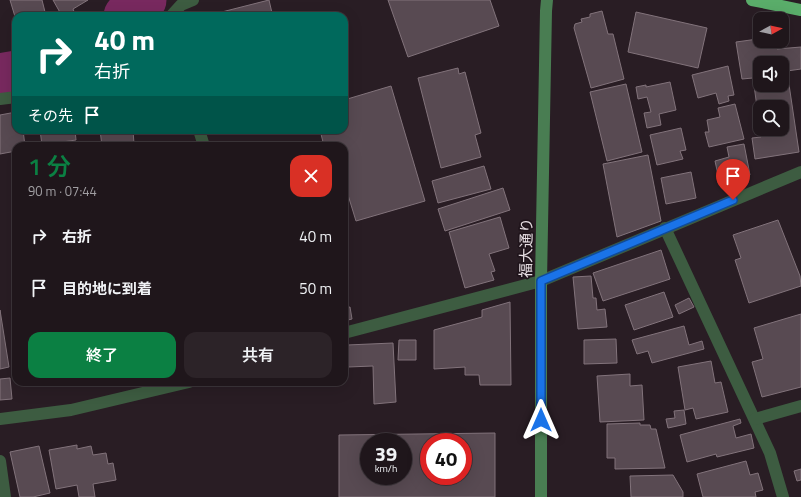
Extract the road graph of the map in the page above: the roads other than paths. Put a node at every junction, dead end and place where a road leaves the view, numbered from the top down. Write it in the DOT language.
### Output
graph roads {
  1 [pos="193,0"];
  2 [pos="547,0"];
  3 [pos="752,0"];
  4 [pos="801,10"];
  5 [pos="175,12"];
  6 [pos="12,98"];
  7 [pos="0,99"];
  8 [pos="801,172"];
  9 [pos="665,228"];
  10 [pos="541,281"];
  11 [pos="348,332"];
  12 [pos="172,386"];
  13 [pos="801,406"];
  14 [pos="0,419"];
  15 [pos="755,419"];
  16 [pos="0,461"];
  17 [pos="5,497"];
  18 [pos="541,497"];
  19 [pos="783,497"];
  1 -- 5 [label="street"];
  2 -- 10 [label="street, 福大通り"];
  3 -- 4 [label="highway"];
  6 -- 7 [label="street"];
  8 -- 9 [label="street"];
  9 -- 10 [label="street"];
  9 -- 15 [label="street"];
  10 -- 11 [label="street"];
  10 -- 18 [label="street, 福大通り"];
  12 -- 14 [label="street"];
  13 -- 15 [label="street"];
  15 -- 19 [label="street"];
  16 -- 17 [label="street"];
}
